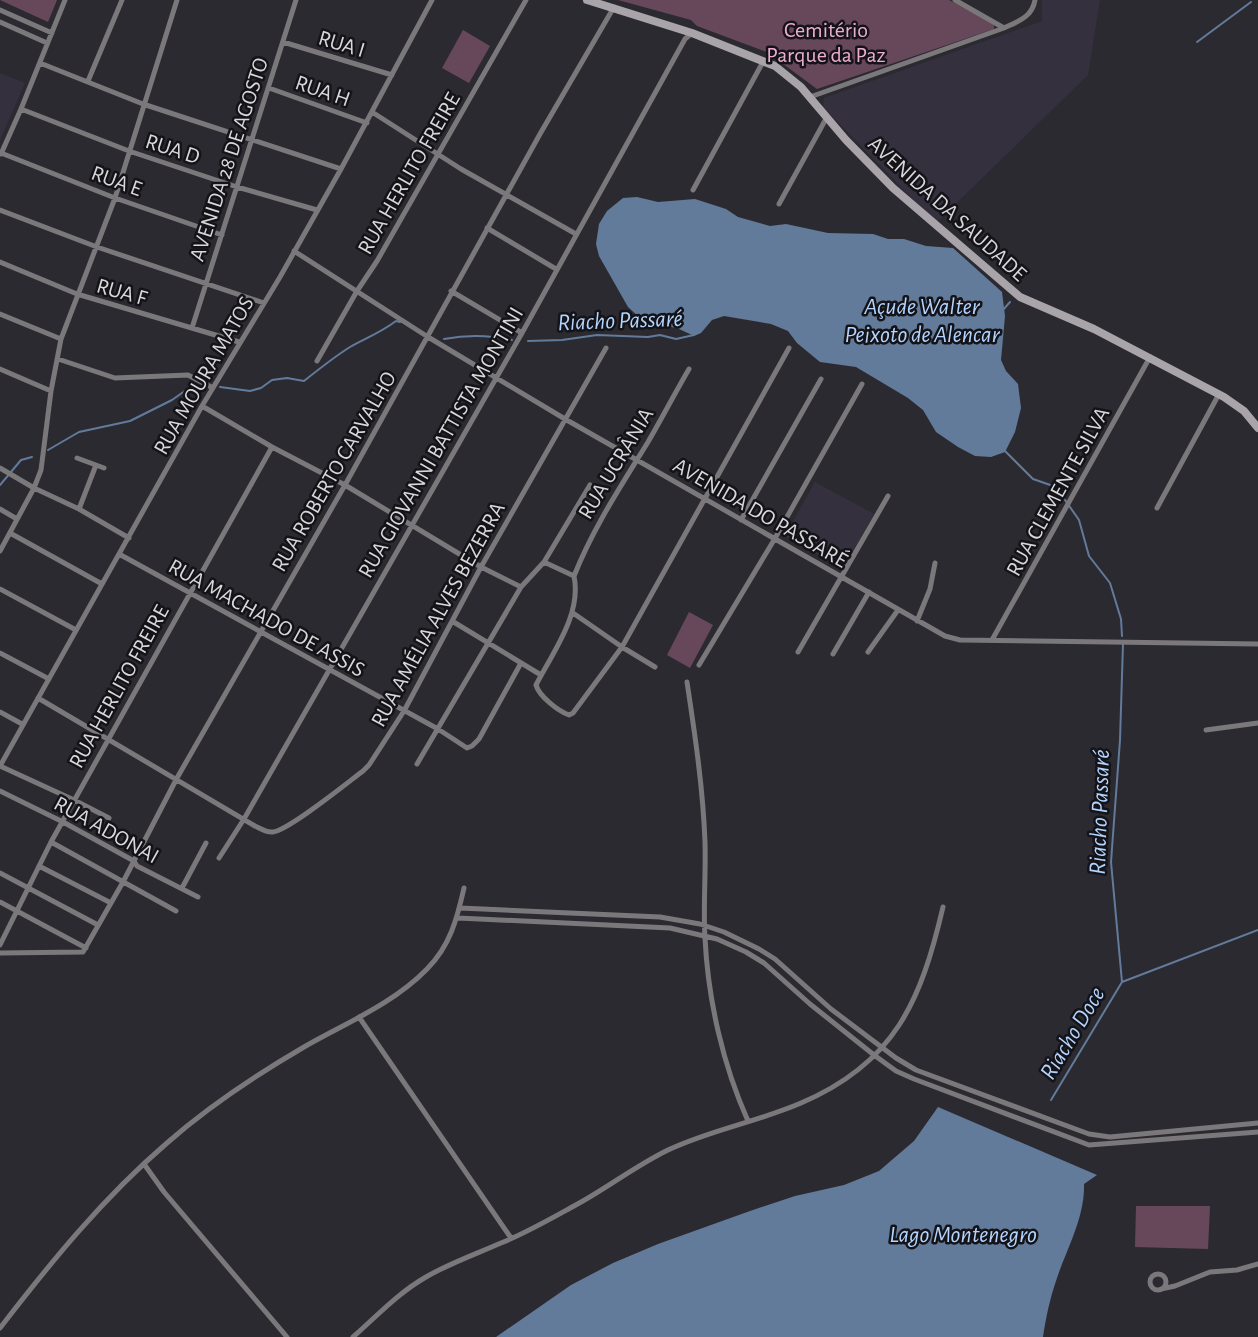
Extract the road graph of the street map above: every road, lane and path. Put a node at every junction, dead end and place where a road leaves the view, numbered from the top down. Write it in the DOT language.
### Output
graph roads {
  1 [pos="65,0"];
  2 [pos="122,0"];
  3 [pos="177,0"];
  4 [pos="296,0"];
  5 [pos="432,0"];
  6 [pos="526,0"];
  7 [pos="587,0"];
  8 [pos="955,0"];
  9 [pos="1035,0"];
  10 [pos="614,7"];
  11 [pos="0,10"];
  12 [pos="0,22"];
  13 [pos="30,23"];
  14 [pos="1004,27"];
  15 [pos="25,33"];
  16 [pos="51,33"];
  17 [pos="688,34"];
  18 [pos="283,42"];
  19 [pos="47,43"];
  20 [pos="764,60"];
  21 [pos="40,63"];
  22 [pos="392,75"];
  23 [pos="88,81"];
  24 [pos="268,88"];
  25 [pos="810,97"];
  26 [pos="143,104"];
  27 [pos="21,109"];
  28 [pos="372,112"];
  29 [pos="826,117"];
  30 [pos="367,123"];
  31 [pos="253,140"];
  32 [pos="129,151"];
  33 [pos="438,153"];
  34 [pos="1,154"];
  35 [pos="341,168"];
  36 [pos="237,187"];
  37 [pos="693,190"];
  38 [pos="507,194"];
  39 [pos="115,198"];
  40 [pos="779,204"];
  41 [pos="0,210"];
  42 [pos="317,210"];
  43 [pos="487,228"];
  44 [pos="576,234"];
  45 [pos="222,235"];
  46 [pos="97,247"];
  47 [pos="294,251"];
  48 [pos="0,262"];
  49 [pos="556,269"];
  50 [pos="206,283"];
  51 [pos="357,291"];
  52 [pos="451,291"];
  53 [pos="77,294"];
  54 [pos="264,303"];
  55 [pos="0,314"];
  56 [pos="192,328"];
  57 [pos="522,333"];
  58 [pos="428,337"];
  59 [pos="61,339"];
  60 [pos="239,342"];
  61 [pos="606,348"];
  62 [pos="789,348"];
  63 [pos="1150,357"];
  64 [pos="58,359"];
  65 [pos="317,361"];
  66 [pos="0,369"];
  67 [pos="689,369"];
  68 [pos="495,377"];
  69 [pos="821,379"];
  70 [pos="862,384"];
  71 [pos="213,388"];
  72 [pos="51,391"];
  73 [pos="1219,394"];
  74 [pos="202,406"];
  75 [pos="565,419"];
  76 [pos="1258,428"];
  77 [pos="272,447"];
  78 [pos="77,458"];
  79 [pos="636,459"];
  80 [pos="96,465"];
  81 [pos="0,468"];
  82 [pos="104,468"];
  83 [pos="345,485"];
  84 [pos="590,485"];
  85 [pos="34,488"];
  86 [pos="888,496"];
  87 [pos="705,498"];
  88 [pos="1157,508"];
  89 [pos="0,509"];
  90 [pos="79,509"];
  91 [pos="17,519"];
  92 [pos="741,520"];
  93 [pos="412,526"];
  94 [pos="10,533"];
  95 [pos="129,538"];
  96 [pos="774,540"];
  97 [pos="0,551"];
  98 [pos="119,554"];
  99 [pos="544,562"];
  100 [pos="935,563"];
  101 [pos="481,567"];
  102 [pos="573,576"];
  103 [pos="842,577"];
  104 [pos="102,584"];
  105 [pos="521,587"];
  106 [pos="0,589"];
  107 [pos="869,592"];
  108 [pos="189,593"];
  109 [pos="898,610"];
  110 [pos="573,613"];
  111 [pos="452,621"];
  112 [pos="917,621"];
  113 [pos="76,630"];
  114 [pos="260,632"];
  115 [pos="992,640"];
  116 [pos="488,643"];
  117 [pos="1258,644"];
  118 [pos="622,647"];
  119 [pos="798,652"];
  120 [pos="868,652"];
  121 [pos="0,653"];
  122 [pos="832,654"];
  123 [pos="521,663"];
  124 [pos="699,665"];
  125 [pos="655,667"];
  126 [pos="329,670"];
  127 [pos="541,675"];
  128 [pos="49,679"];
  129 [pos="687,682"];
  130 [pos="38,698"];
  131 [pos="404,711"];
  132 [pos="0,712"];
  133 [pos="1258,723"];
  134 [pos="22,724"];
  135 [pos="438,729"];
  136 [pos="1206,730"];
  137 [pos="108,739"];
  138 [pos="417,764"];
  139 [pos="0,766"];
  140 [pos="177,778"];
  141 [pos="0,791"];
  142 [pos="74,800"];
  143 [pos="109,818"];
  144 [pos="244,819"];
  145 [pos="63,822"];
  146 [pos="51,842"];
  147 [pos="206,843"];
  148 [pos="219,858"];
  149 [pos="134,861"];
  150 [pos="39,866"];
  151 [pos="0,873"];
  152 [pos="123,882"];
  153 [pos="27,888"];
  154 [pos="182,888"];
  155 [pos="464,888"];
  156 [pos="198,897"];
  157 [pos="0,902"];
  158 [pos="111,903"];
  159 [pos="943,907"];
  160 [pos="460,908"];
  161 [pos="16,910"];
  162 [pos="176,911"];
  163 [pos="458,918"];
  164 [pos="98,925"];
  165 [pos="704,926"];
  166 [pos="3,931"];
  167 [pos="705,935"];
  168 [pos="0,945"];
  169 [pos="84,950"];
  170 [pos="0,953"];
  171 [pos="359,1017"];
  172 [pos="881,1048"];
  173 [pos="874,1055"];
  174 [pos="748,1121"];
  175 [pos="1258,1123"];
  176 [pos="1258,1132"];
  177 [pos="144,1164"];
  178 [pos="511,1238"];
  179 [pos="1258,1264"];
  180 [pos="1161,1289"];
  181 [pos="0,1328"];
  182 [pos="287,1337"];
  183 [pos="353,1337"];
  1 -- 16 [label="street"];
  2 -- 23 [label="street"];
  3 -- 26 [label="street"];
  4 -- 18 [label="street, AVENIDA 28 DE AGOSTO"];
  5 -- 22 [label="street, RUA MOURA MATOS"];
  6 -- 33 [label="street, RUA HERLITO FREIRE"];
  7 -- 10 [label="street, AVENIDA DA SAUDADE"];
  8 -- 14 [label="street"];
  9 -- 14 [label="street"];
  10 -- 17 [label="street, AVENIDA DA SAUDADE"];
  10 -- 38 [label="street, RUA ROBERTO CARVALHO"];
  11 -- 13 [label="street"];
  12 -- 15 [label="street"];
  13 -- 15 [label="street"];
  13 -- 16 [label="street"];
  14 -- 25 [label="street"];
  15 -- 19 [label="street"];
  16 -- 19 [label="street"];
  17 -- 20 [label="street, AVENIDA DA SAUDADE"];
  17 -- 44 [label="street, RUA GIOVANNI BATTISTA MONTINI"];
  18 -- 22 [label="street, RUA I"];
  18 -- 24 [label="street, AVENIDA 28 DE AGOSTO"];
  19 -- 21 [label="street"];
  20 -- 25 [label="street, AVENIDA DA SAUDADE"];
  20 -- 37 [label="street"];
  21 -- 23 [label="street"];
  21 -- 27 [label="street"];
  22 -- 28 [label="street, RUA MOURA MATOS"];
  23 -- 26 [label="street"];
  24 -- 30 [label="street, RUA H"];
  24 -- 31 [label="street, AVENIDA 28 DE AGOSTO"];
  25 -- 29 [label="street, AVENIDA DA SAUDADE"];
  26 -- 31 [label="street"];
  26 -- 32 [label="street"];
  27 -- 32 [label="street, RUA D"];
  27 -- 34 [label="street"];
  28 -- 30 [label="street, RUA MOURA MATOS"];
  28 -- 33 [label="street"];
  29 -- 40 [label="street"];
  29 -- 63 [label="street, AVENIDA DA SAUDADE"];
  30 -- 35 [label="street, RUA MOURA MATOS"];
  31 -- 35 [label="street"];
  31 -- 36 [label="street, AVENIDA 28 DE AGOSTO"];
  32 -- 36 [label="street, RUA D"];
  32 -- 39 [label="street"];
  33 -- 38 [label="street"];
  33 -- 51 [label="street, RUA HERLITO FREIRE"];
  34 -- 39 [label="street, RUA E"];
  35 -- 42 [label="street, RUA MOURA MATOS"];
  36 -- 42 [label="street, RUA D"];
  36 -- 45 [label="street, AVENIDA 28 DE AGOSTO"];
  38 -- 43 [label="street, RUA ROBERTO CARVALHO"];
  38 -- 44 [label="street"];
  39 -- 45 [label="street, RUA E"];
  39 -- 46 [label="street"];
  41 -- 46 [label="street"];
  42 -- 47 [label="street, RUA MOURA MATOS"];
  43 -- 49 [label="street"];
  43 -- 52 [label="street, RUA ROBERTO CARVALHO"];
  44 -- 49 [label="street, RUA GIOVANNI BATTISTA MONTINI"];
  45 -- 50 [label="street, AVENIDA 28 DE AGOSTO"];
  46 -- 50 [label="street"];
  46 -- 53 [label="street"];
  47 -- 51 [label="street, AVENIDA DO PASSARÉ"];
  47 -- 54 [label="street, RUA MOURA MATOS"];
  48 -- 53 [label="street, RUA F"];
  49 -- 57 [label="street, RUA GIOVANNI BATTISTA MONTINI"];
  50 -- 54 [label="street"];
  50 -- 56 [label="street, AVENIDA 28 DE AGOSTO"];
  51 -- 58 [label="street, AVENIDA DO PASSARÉ"];
  51 -- 65 [label="street, RUA HERLITO FREIRE"];
  52 -- 57 [label="street"];
  52 -- 58 [label="street, RUA ROBERTO CARVALHO"];
  53 -- 56 [label="street, RUA F"];
  53 -- 59 [label="street"];
  54 -- 60 [label="street, RUA MOURA MATOS"];
  55 -- 59 [label="street"];
  56 -- 60 [label="street, RUA F"];
  57 -- 68 [label="street, RUA GIOVANNI BATTISTA MONTINI"];
  58 -- 68 [label="street, AVENIDA DO PASSARÉ"];
  58 -- 83 [label="street, RUA ROBERTO CARVALHO"];
  59 -- 64 [label="street"];
  60 -- 71 [label="street, RUA MOURA MATOS"];
  61 -- 75 [label="street, RUA AMÉLIA ALVES BEZERRA"];
  62 -- 87 [label="street"];
  63 -- 73 [label="street, AVENIDA DA SAUDADE"];
  63 -- 115 [label="street, RUA CLEMENTE SILVA"];
  64 -- 71 [label="street"];
  64 -- 72 [label="street"];
  66 -- 72 [label="street"];
  67 -- 79 [label="street, RUA UCRÂNIA"];
  68 -- 75 [label="street, AVENIDA DO PASSARÉ"];
  68 -- 93 [label="street, RUA GIOVANNI BATTISTA MONTINI"];
  69 -- 92 [label="street"];
  70 -- 96 [label="street"];
  71 -- 74 [label="street, RUA MOURA MATOS"];
  72 -- 85 [label="street"];
  73 -- 76 [label="street, AVENIDA DA SAUDADE"];
  73 -- 88 [label="street"];
  74 -- 77 [label="street"];
  74 -- 95 [label="street, RUA MOURA MATOS"];
  75 -- 79 [label="street, AVENIDA DO PASSARÉ"];
  75 -- 101 [label="street, RUA AMÉLIA ALVES BEZERRA"];
  77 -- 83 [label="street"];
  77 -- 108 [label="street, RUA HERLITO FREIRE"];
  78 -- 80 [label="street"];
  79 -- 87 [label="street, AVENIDA DO PASSARÉ"];
  79 -- 102 [label="street, RUA UCRÂNIA"];
  80 -- 82 [label="street"];
  80 -- 90 [label="street"];
  81 -- 85 [label="street"];
  83 -- 93 [label="street"];
  83 -- 114 [label="street, RUA ROBERTO CARVALHO"];
  84 -- 99 [label="street, RUA UCRÂNIA"];
  85 -- 90 [label="street"];
  85 -- 91 [label="street"];
  86 -- 103 [label="street"];
  87 -- 92 [label="street, AVENIDA DO PASSARÉ"];
  87 -- 118 [label="street"];
  89 -- 91 [label="street"];
  90 -- 95 [label="street"];
  91 -- 94 [label="street"];
  92 -- 96 [label="street, AVENIDA DO PASSARÉ"];
  93 -- 101 [label="street"];
  93 -- 126 [label="street, RUA GIOVANNI BATTISTA MONTINI"];
  94 -- 97 [label="street"];
  94 -- 104 [label="street"];
  95 -- 98 [label="street, RUA MOURA MATOS"];
  96 -- 103 [label="street, AVENIDA DO PASSARÉ"];
  96 -- 124 [label="street"];
  98 -- 104 [label="street, RUA MOURA MATOS"];
  98 -- 108 [label="street, RUA MACHADO DE ASSIS"];
  99 -- 102 [label="street"];
  99 -- 105 [label="street, RUA UCRÂNIA"];
  100 -- 112 [label="street"];
  101 -- 105 [label="street"];
  101 -- 111 [label="street, RUA AMÉLIA ALVES BEZERRA"];
  102 -- 110 [label="street"];
  103 -- 107 [label="street, AVENIDA DO PASSARÉ"];
  103 -- 119 [label="street"];
  104 -- 113 [label="street, RUA MOURA MATOS"];
  105 -- 116 [label="street"];
  106 -- 113 [label="street"];
  107 -- 109 [label="street, AVENIDA DO PASSARÉ"];
  107 -- 122 [label="street"];
  108 -- 114 [label="street, RUA MACHADO DE ASSIS"];
  108 -- 137 [label="street, RUA HERLITO FREIRE"];
  109 -- 112 [label="street, AVENIDA DO PASSARÉ"];
  109 -- 120 [label="street"];
  110 -- 118 [label="street"];
  110 -- 127 [label="street"];
  111 -- 116 [label="street"];
  111 -- 131 [label="street, RUA AMÉLIA ALVES BEZERRA"];
  112 -- 115 [label="street, AVENIDA DO PASSARÉ"];
  113 -- 128 [label="street, RUA MOURA MATOS"];
  114 -- 126 [label="street, RUA MACHADO DE ASSIS"];
  114 -- 140 [label="street, RUA ROBERTO CARVALHO"];
  115 -- 117 [label="street, AVENIDA DO PASSARÉ"];
  116 -- 123 [label="street"];
  116 -- 135 [label="street"];
  118 -- 125 [label="street"];
  118 -- 127 [label="street"];
  121 -- 128 [label="street"];
  123 -- 127 [label="street"];
  123 -- 135 [label="street, RUA MACHADO DE ASSIS"];
  126 -- 131 [label="street, RUA MACHADO DE ASSIS"];
  126 -- 144 [label="street, RUA GIOVANNI BATTISTA MONTINI"];
  128 -- 130 [label="street, RUA MOURA MATOS"];
  129 -- 165 [label="street"];
  130 -- 134 [label="street, RUA MOURA MATOS"];
  130 -- 137 [label="street"];
  131 -- 135 [label="street, RUA MACHADO DE ASSIS"];
  131 -- 144 [label="street, RUA AMÉLIA ALVES BEZERRA"];
  132 -- 134 [label="street"];
  133 -- 136 [label="street"];
  134 -- 139 [label="street, RUA MOURA MATOS"];
  135 -- 138 [label="street"];
  137 -- 140 [label="street"];
  137 -- 142 [label="street, RUA HERLITO FREIRE"];
  139 -- 142 [label="street"];
  140 -- 144 [label="street"];
  140 -- 149 [label="street, RUA ROBERTO CARVALHO"];
  141 -- 145 [label="street, RUA ADONAI"];
  142 -- 143 [label="street"];
  142 -- 145 [label="street, RUA HERLITO FREIRE"];
  144 -- 148 [label="street, RUA GIOVANNI BATTISTA MONTINI"];
  145 -- 146 [label="street, RUA HERLITO FREIRE"];
  145 -- 149 [label="street, RUA ADONAI"];
  146 -- 150 [label="street, RUA HERLITO FREIRE"];
  146 -- 152 [label="street"];
  147 -- 154 [label="street"];
  149 -- 152 [label="street, RUA ROBERTO CARVALHO"];
  149 -- 154 [label="street, RUA ADONAI"];
  150 -- 153 [label="street, RUA HERLITO FREIRE"];
  150 -- 158 [label="street"];
  151 -- 153 [label="street"];
  152 -- 158 [label="street, RUA ROBERTO CARVALHO"];
  152 -- 162 [label="street"];
  153 -- 161 [label="street, RUA HERLITO FREIRE"];
  153 -- 164 [label="street"];
  154 -- 156 [label="street, RUA ADONAI"];
  155 -- 160 [label="street"];
  157 -- 161 [label="street"];
  158 -- 164 [label="street, RUA ROBERTO CARVALHO"];
  159 -- 172 [label="street"];
  160 -- 163 [label="street"];
  160 -- 165 [label="street"];
  161 -- 166 [label="street, RUA HERLITO FREIRE"];
  161 -- 169 [label="street"];
  163 -- 167 [label="street"];
  163 -- 171 [label="street"];
  164 -- 169 [label="street, RUA ROBERTO CARVALHO"];
  165 -- 167 [label="street"];
  165 -- 172 [label="street"];
  166 -- 168 [label="street, RUA HERLITO FREIRE"];
  167 -- 173 [label="street"];
  167 -- 174 [label="street"];
  169 -- 170 [label="street"];
  171 -- 177 [label="street"];
  171 -- 178 [label="street"];
  172 -- 173 [label="street"];
  172 -- 175 [label="street"];
  173 -- 174 [label="street"];
  173 -- 176 [label="street"];
  174 -- 178 [label="street"];
  177 -- 181 [label="street"];
  177 -- 182 [label="street"];
  178 -- 183 [label="street"];
  179 -- 180 [label="street"];
}
